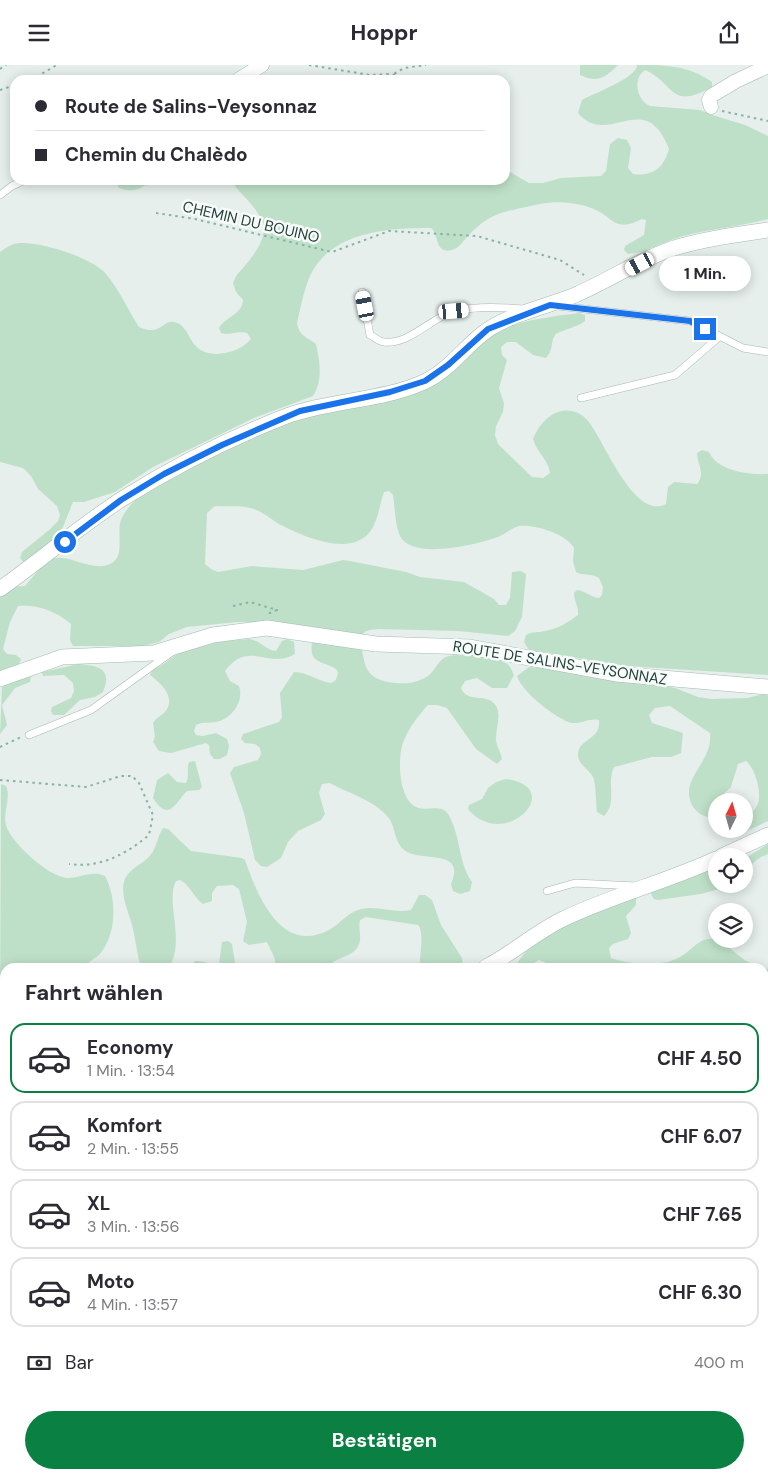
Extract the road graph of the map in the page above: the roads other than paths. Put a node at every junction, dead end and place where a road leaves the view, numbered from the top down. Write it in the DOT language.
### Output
graph roads {
  1 [pos="262,65"];
  2 [pos="768,66"];
  3 [pos="246,75"];
  4 [pos="711,107"];
  5 [pos="17,185"];
  6 [pos="0,195"];
  7 [pos="768,230"];
  8 [pos="362,292"];
  9 [pos="550,305"];
  10 [pos="532,311"];
  11 [pos="719,337"];
  12 [pos="768,352"];
  13 [pos="581,399"];
  14 [pos="0,589"];
  15 [pos="174,648"];
  16 [pos="0,679"];
  17 [pos="768,687"];
  18 [pos="29,735"];
  19 [pos="768,835"];
  20 [pos="740,848"];
  21 [pos="708,862"];
  22 [pos="640,889"];
  23 [pos="547,891"];
  24 [pos="492,963"];
  1 -- 3 [label="street"];
  2 -- 4 [label="street"];
  5 -- 6 [label="lane"];
  7 -- 9 [label="street"];
  8 -- 10 [label="lane"];
  9 -- 10 [label="street"];
  9 -- 11 [label="lane"];
  10 -- 14 [label="street"];
  11 -- 12 [label="lane"];
  11 -- 13 [label="lane"];
  15 -- 16 [label="street, ROUTE DE SALINS-VEYSONNAZ"];
  15 -- 17 [label="street, ROUTE DE SALINS-VEYSONNAZ"];
  15 -- 18 [label="lane"];
  19 -- 20 [label="street"];
  21 -- 22 [label="street"];
  22 -- 23 [label="lane"];
  22 -- 24 [label="street"];
}
